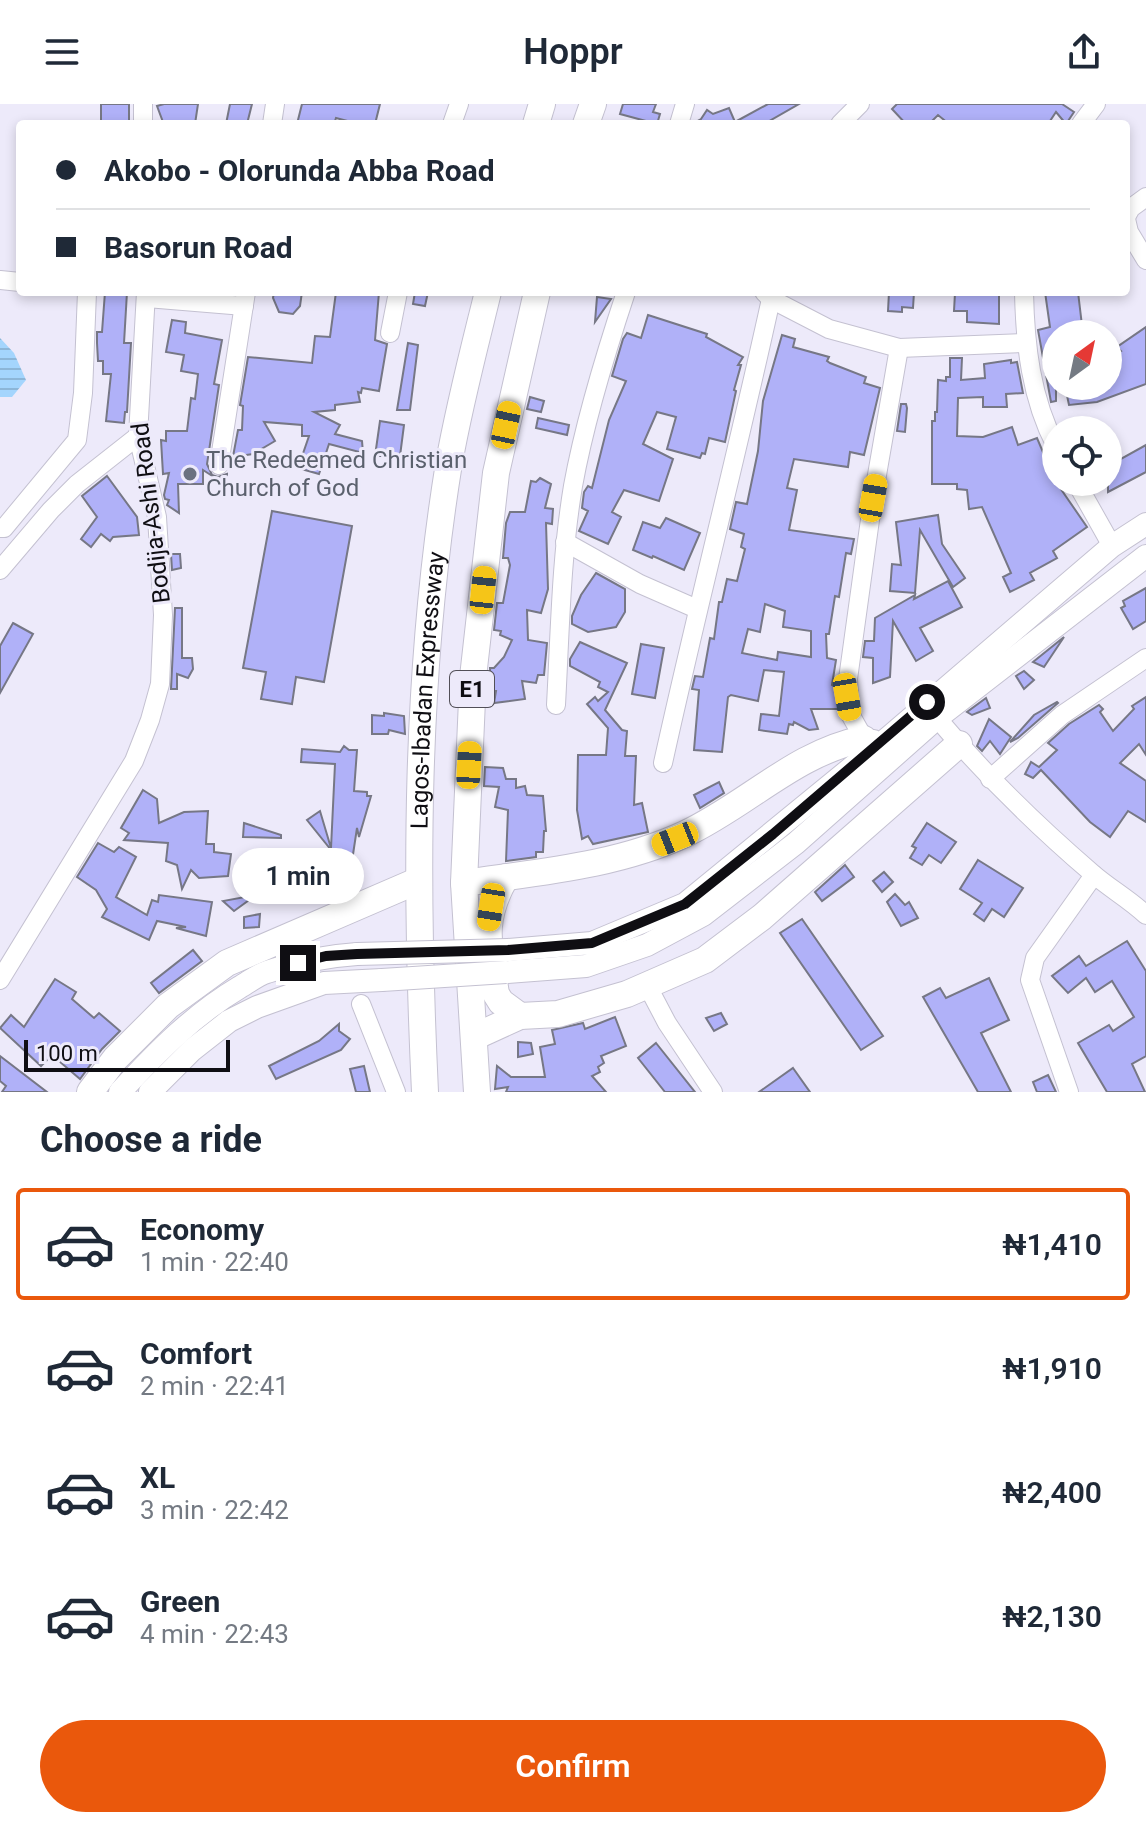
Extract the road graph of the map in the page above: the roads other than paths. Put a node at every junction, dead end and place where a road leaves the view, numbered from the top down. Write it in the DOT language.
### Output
graph roads {
  1 [pos="860,104"];
  2 [pos="844,120"];
  3 [pos="1146,197"];
  4 [pos="1130,210"];
  5 [pos="1130,234"];
  6 [pos="1146,260"];
  7 [pos="87,296"];
  8 [pos="146,296"];
  9 [pos="171,296"];
  10 [pos="397,296"];
  11 [pos="487,296"];
  12 [pos="536,296"];
  13 [pos="625,296"];
  14 [pos="768,296"];
  15 [pos="1024,296"];
  16 [pos="245,299"];
  17 [pos="390,333"];
  18 [pos="1025,343"];
  19 [pos="899,348"];
  20 [pos="1043,416"];
  21 [pos="138,436"];
  22 [pos="219,465"];
  23 [pos="1084,496"];
  24 [pos="1146,524"];
  25 [pos="0,528"];
  26 [pos="565,542"];
  27 [pos="1112,546"];
  28 [pos="1146,556"];
  29 [pos="0,570"];
  30 [pos="697,609"];
  31 [pos="1146,658"];
  32 [pos="556,705"];
  33 [pos="937,718"];
  34 [pos="876,739"];
  35 [pos="959,744"];
  36 [pos="663,763"];
  37 [pos="990,779"];
  38 [pos="1094,875"];
  39 [pos="506,877"];
  40 [pos="417,881"];
  41 [pos="464,883"];
  42 [pos="1146,915"];
  43 [pos="0,980"];
  44 [pos="647,985"];
  45 [pos="361,1004"];
  46 [pos="520,1016"];
  47 [pos="474,1037"];
  48 [pos="90,1092"];
  49 [pos="120,1092"];
  50 [pos="150,1092"];
  51 [pos="396,1092"];
  52 [pos="425,1092"];
  53 [pos="477,1092"];
  54 [pos="713,1092"];
  55 [pos="1069,1092"];
  1 -- 2 [label="street"];
  3 -- 4 [label="street"];
  5 -- 6 [label="street"];
  7 -- 25 [label="street"];
  8 -- 21 [label="street, Bodija-Ashi Road"];
  9 -- 16 [label="street"];
  10 -- 17 [label="street"];
  11 -- 40 [label="highway, Lagos-Ibadan Expressway / E1"];
  12 -- 41 [label="highway, Lagos-Ibadan Expressway / E1"];
  13 -- 26 [label="street"];
  14 -- 19 [label="street"];
  14 -- 30 [label="street"];
  15 -- 18 [label="street"];
  16 -- 22 [label="street"];
  18 -- 19 [label="street"];
  18 -- 20 [label="street"];
  19 -- 34 [label="street"];
  21 -- 29 [label="street"];
  21 -- 43 [label="street, Bodija-Ashi Road"];
  23 -- 27 [label="street"];
  24 -- 27 [label="main road"];
  26 -- 30 [label="street"];
  26 -- 32 [label="street"];
  27 -- 34 [label="main road"];
  28 -- 33 [label="main road"];
  30 -- 36 [label="street"];
  31 -- 37 [label="street"];
  33 -- 35 [label="street"];
  33 -- 50 [label="main road, bridge"];
  34 -- 39 [label="highway"];
  34 -- 49 [label="main road, bridge"];
  35 -- 37 [label="street"];
  35 -- 44 [label="highway"];
  37 -- 38 [label="street"];
  38 -- 42 [label="street"];
  38 -- 55 [label="street"];
  39 -- 41 [label="highway"];
  39 -- 46 [label="highway"];
  40 -- 48 [label="highway"];
  40 -- 52 [label="highway, Lagos-Ibadan Expressway / E1"];
  41 -- 47 [label="highway, Lagos-Ibadan Expressway / E1"];
  44 -- 46 [label="highway"];
  44 -- 54 [label="street"];
  45 -- 51 [label="street"];
  46 -- 47 [label="highway"];
  47 -- 53 [label="highway, Lagos-Ibadan Expressway / E1"];
}
